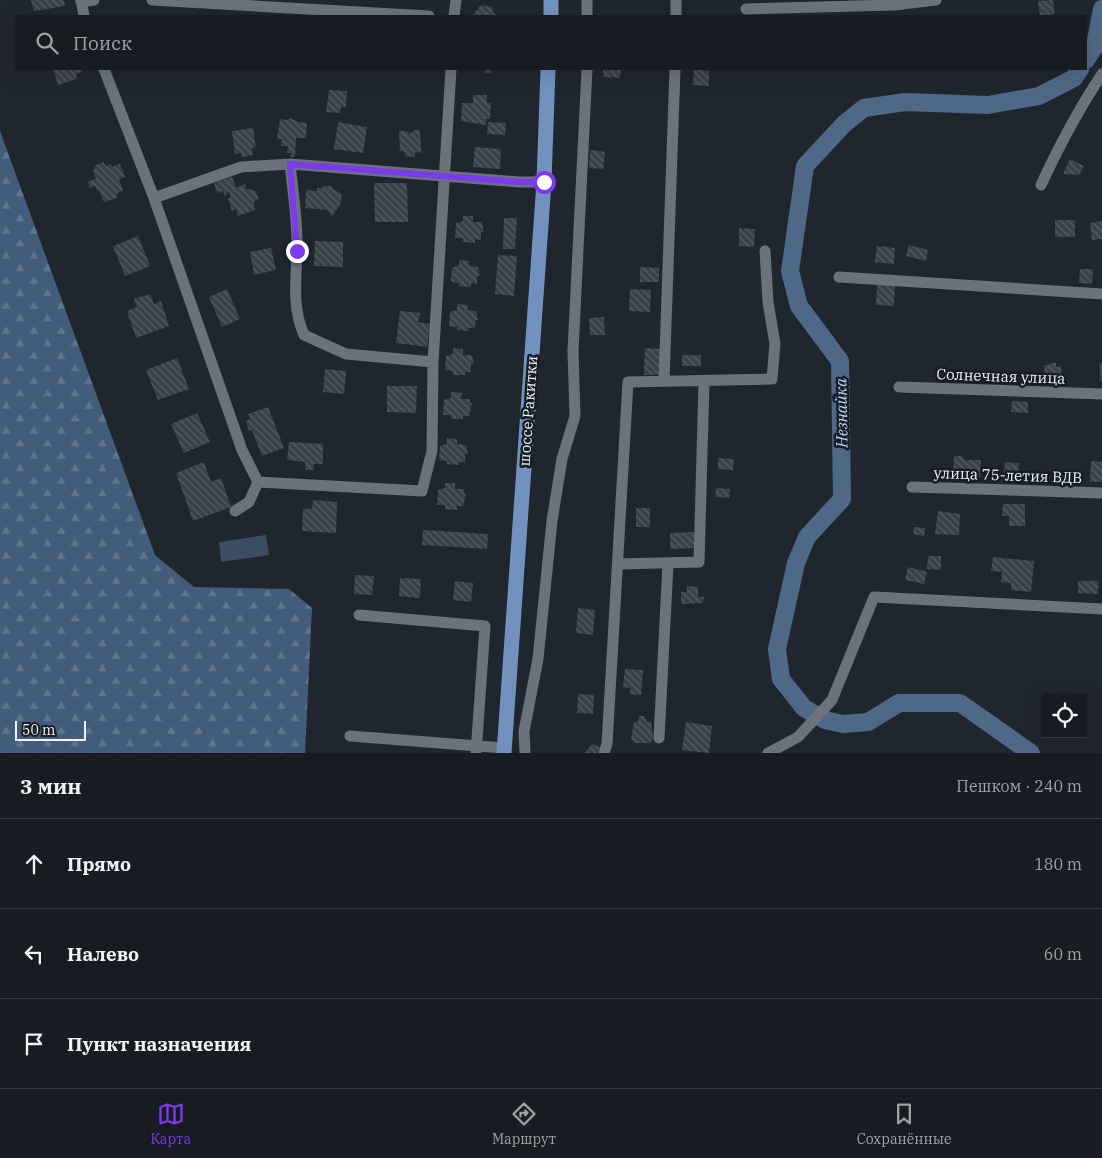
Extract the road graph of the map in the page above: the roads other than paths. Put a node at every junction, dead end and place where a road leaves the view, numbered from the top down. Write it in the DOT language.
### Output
graph roads {
  1 [pos="94,0"];
  2 [pos="152,0"];
  3 [pos="456,0"];
  4 [pos="551,0"];
  5 [pos="587,0"];
  6 [pos="676,0"];
  7 [pos="936,0"];
  8 [pos="81,1"];
  9 [pos="746,8"];
  10 [pos="84,15"];
  11 [pos="412,15"];
  12 [pos="454,15"];
  13 [pos="551,15"];
  14 [pos="587,15"];
  15 [pos="676,15"];
  16 [pos="104,70"];
  17 [pos="451,70"];
  18 [pos="548,70"];
  19 [pos="587,70"];
  20 [pos="675,70"];
  21 [pos="1102,74"];
  22 [pos="290,164"];
  23 [pos="443,175"];
  24 [pos="544,182"];
  25 [pos="1041,185"];
  26 [pos="154,198"];
  27 [pos="765,251"];
  28 [pos="839,277"];
  29 [pos="1102,294"];
  30 [pos="433,362"];
  31 [pos="664,381"];
  32 [pos="704,382"];
  33 [pos="899,387"];
  34 [pos="1102,394"];
  35 [pos="258,482"];
  36 [pos="912,487"];
  37 [pos="1102,493"];
  38 [pos="235,511"];
  39 [pos="618,564"];
  40 [pos="668,564"];
  41 [pos="1102,609"];
  42 [pos="359,615"];
  43 [pos="350,736"];
  44 [pos="659,738"];
  45 [pos="477,749"];
  46 [pos="504,750"];
  47 [pos="526,753"];
  48 [pos="604,753"];
  49 [pos="768,753"];
  1 -- 8 [label="street"];
  2 -- 11 [label="street"];
  3 -- 12 [label="street"];
  4 -- 13 [label="main road"];
  5 -- 14 [label="street"];
  6 -- 15 [label="street"];
  7 -- 9 [label="street"];
  8 -- 10 [label="street"];
  16 -- 26 [label="street"];
  17 -- 23 [label="street"];
  18 -- 24 [label="main road, шоссе Ракитки"];
  19 -- 47 [label="street"];
  20 -- 31 [label="street"];
  21 -- 25 [label="street"];
  22 -- 23 [label="street"];
  22 -- 26 [label="street"];
  22 -- 30 [label="street"];
  23 -- 24 [label="street"];
  23 -- 30 [label="street"];
  24 -- 46 [label="main road, шоссе Ракитки"];
  26 -- 35 [label="street"];
  27 -- 32 [label="street"];
  28 -- 29 [label="street"];
  30 -- 35 [label="street"];
  31 -- 32 [label="street"];
  31 -- 39 [label="street"];
  32 -- 40 [label="street"];
  33 -- 34 [label="street, Солнечная улица"];
  35 -- 38 [label="street"];
  36 -- 37 [label="street, улица 75-летия ВДВ"];
  39 -- 40 [label="street"];
  39 -- 48 [label="street"];
  40 -- 44 [label="street"];
  41 -- 49 [label="street"];
  42 -- 45 [label="street"];
  43 -- 45 [label="street"];
  45 -- 46 [label="street"];
}
